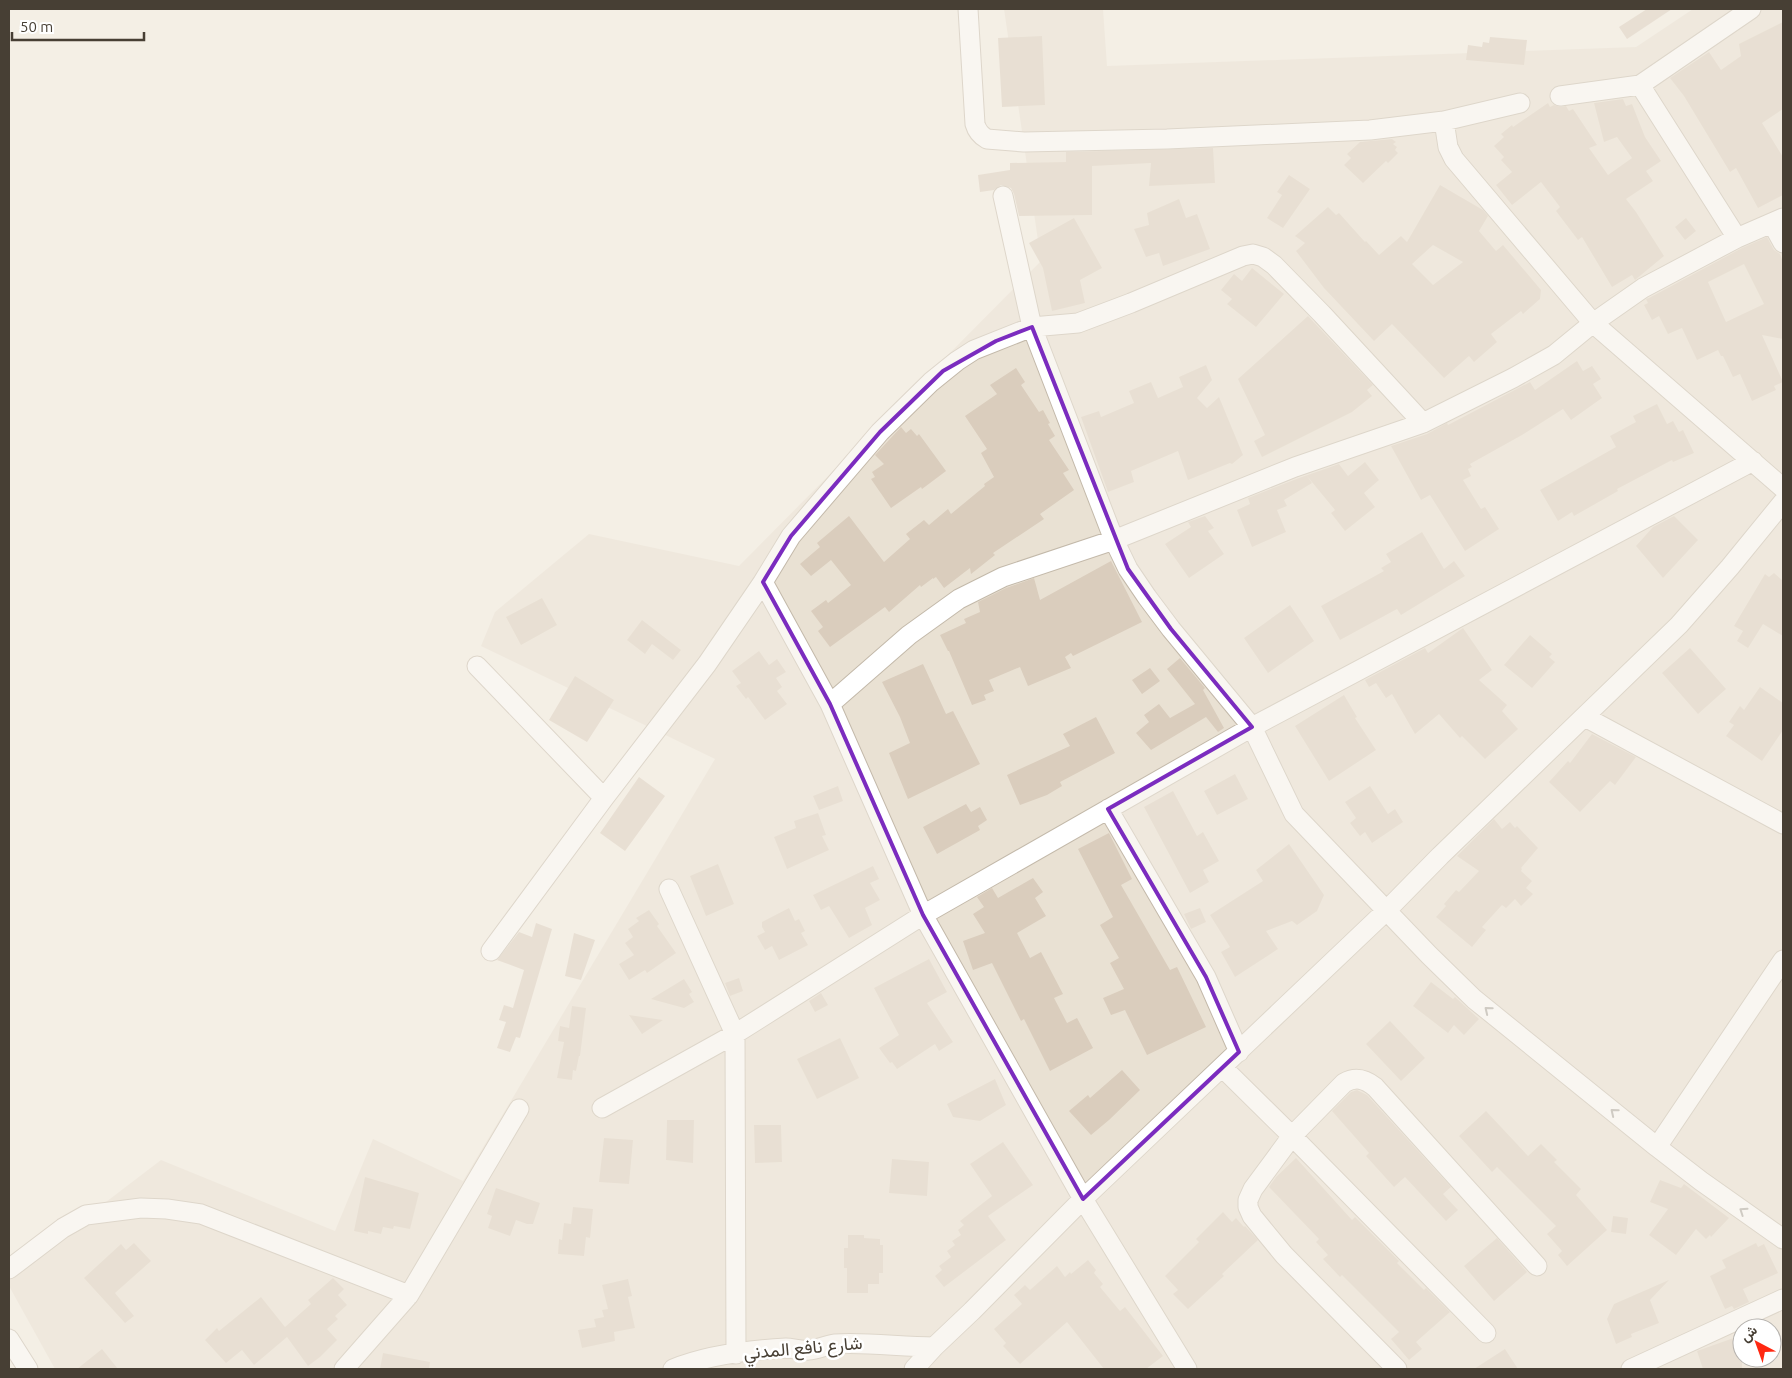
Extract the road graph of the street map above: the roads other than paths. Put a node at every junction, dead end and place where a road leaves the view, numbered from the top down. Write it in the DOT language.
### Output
graph roads {
  1 [pos="968,9"];
  2 [pos="1751,9"];
  3 [pos="1640,86"];
  4 [pos="1560,96"];
  5 [pos="1520,103"];
  6 [pos="1444,122"];
  7 [pos="1003,196"];
  8 [pos="1778,221"];
  9 [pos="1737,238"];
  10 [pos="1783,243"];
  11 [pos="1593,323"];
  12 [pos="1032,327"];
  13 [pos="1423,423"];
  14 [pos="1753,461"];
  15 [pos="1783,488"];
  16 [pos="1783,502"];
  17 [pos="1114,540"];
  18 [pos="763,582"];
  19 [pos="477,666"];
  20 [pos="830,704"];
  21 [pos="1585,716"];
  22 [pos="1252,727"];
  23 [pos="604,798"];
  24 [pos="1108,809"];
  25 [pos="1783,824"];
  26 [pos="669,889"];
  27 [pos="1387,910"];
  28 [pos="923,915"];
  29 [pos="491,951"];
  30 [pos="1783,960"];
  31 [pos="735,1034"];
  32 [pos="1240,1052"];
  33 [pos="1222,1068"];
  34 [pos="602,1108"];
  35 [pos="519,1109"];
  36 [pos="1292,1136"];
  37 [pos="1657,1147"];
  38 [pos="1083,1199"];
  39 [pos="1783,1239"];
  40 [pos="1537,1266"];
  41 [pos="9,1269"];
  42 [pos="409,1296"];
  43 [pos="1783,1299"];
  44 [pos="1486,1333"];
  45 [pos="9,1339"];
  46 [pos="934,1347"];
  47 [pos="736,1354"];
  48 [pos="28,1369"];
  49 [pos="344,1369"];
  50 [pos="673,1369"];
  51 [pos="914,1369"];
  52 [pos="1186,1369"];
  53 [pos="1397,1369"];
  54 [pos="1630,1369"];
  1 -- 6 [label="street"];
  2 -- 3 [label="street"];
  3 -- 4 [label="street"];
  3 -- 9 [label="street"];
  5 -- 6 [label="street"];
  6 -- 11 [label="street"];
  7 -- 12 [label="street"];
  8 -- 9 [label="street"];
  8 -- 10 [label="street"];
  9 -- 11 [label="street"];
  11 -- 13 [label="street"];
  11 -- 14 [label="street"];
  12 -- 13 [label="street"];
  12 -- 17 [label="street"];
  12 -- 18 [label="street"];
  13 -- 17 [label="street"];
  14 -- 15 [label="street"];
  14 -- 22 [label="street"];
  16 -- 21 [label="street"];
  17 -- 20 [label="street"];
  17 -- 22 [label="street"];
  18 -- 20 [label="street"];
  18 -- 23 [label="street"];
  19 -- 23 [label="street"];
  20 -- 28 [label="street"];
  21 -- 25 [label="street"];
  21 -- 27 [label="street"];
  22 -- 24 [label="street"];
  22 -- 27 [label="street"];
  23 -- 29 [label="street"];
  24 -- 28 [label="street"];
  24 -- 32 [label="street"];
  26 -- 31 [label="street"];
  27 -- 32 [label="street"];
  37 -- 27 [label="street, one-way"];
  28 -- 31 [label="street"];
  28 -- 38 [label="street"];
  30 -- 37 [label="street"];
  31 -- 34 [label="street"];
  31 -- 47 [label="street"];
  32 -- 33 [label="street"];
  33 -- 36 [label="street"];
  33 -- 38 [label="street"];
  35 -- 42 [label="street"];
  36 -- 40 [label="street"];
  36 -- 44 [label="street"];
  36 -- 53 [label="street"];
  39 -- 37 [label="street, one-way"];
  38 -- 46 [label="street"];
  38 -- 52 [label="street"];
  41 -- 42 [label="street"];
  42 -- 49 [label="street"];
  43 -- 54 [label="street"];
  45 -- 48 [label="street"];
  46 -- 47 [label="street, شارع نافع المدني"];
  46 -- 51 [label="street"];
  47 -- 50 [label="street, شارع نافع المدني"];
}
